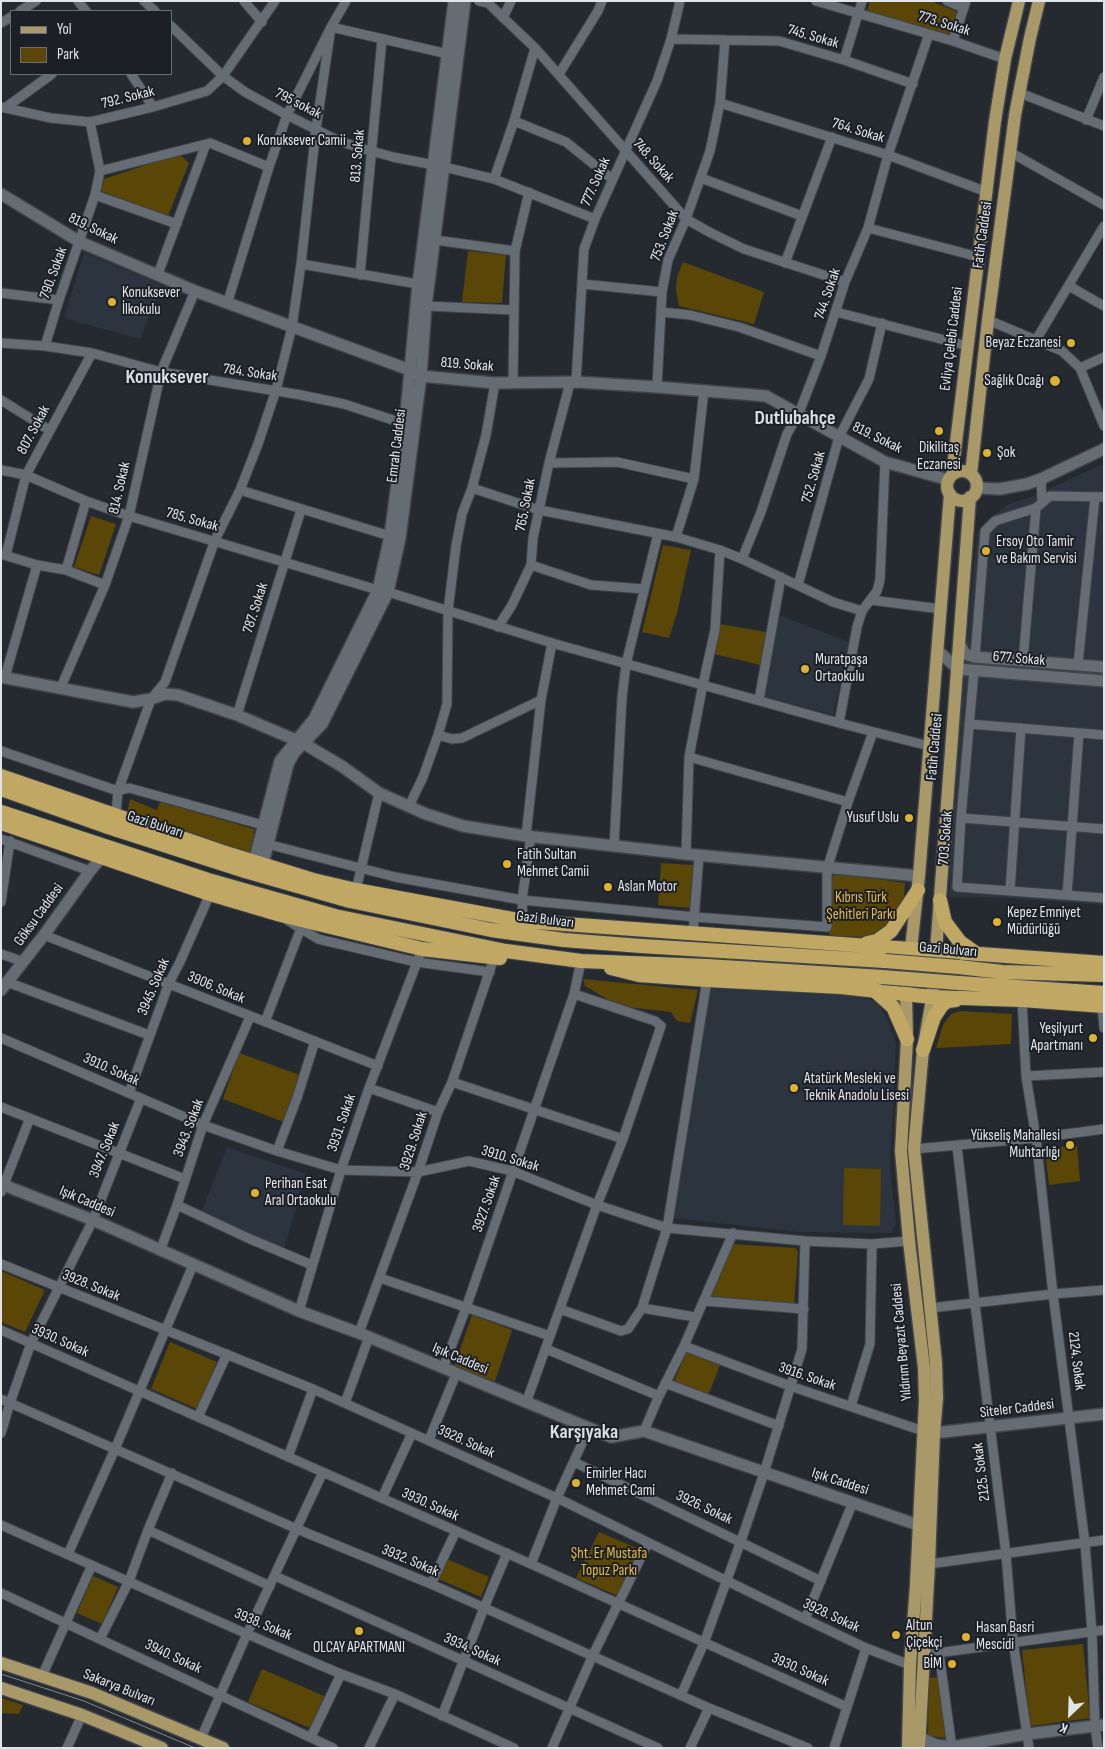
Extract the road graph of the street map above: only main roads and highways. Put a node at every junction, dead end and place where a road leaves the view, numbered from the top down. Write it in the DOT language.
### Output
graph roads {
  1 [pos="1019,1"];
  2 [pos="1039,1"];
  3 [pos="971,474"];
  4 [pos="951,477"];
  5 [pos="973,493"];
  6 [pos="950,494"];
  7 [pos="1,776"];
  8 [pos="1,790"];
  9 [pos="1,812"];
  10 [pos="1,823"];
  11 [pos="919,883"];
  12 [pos="940,900"];
  13 [pos="692,933"];
  14 [pos="564,940"];
  15 [pos="862,945"];
  16 [pos="911,948"];
  17 [pos="936,952"];
  18 [pos="978,954"];
  19 [pos="541,956"];
  20 [pos="581,961"];
  21 [pos="1104,963"];
  22 [pos="1104,975"];
  23 [pos="873,990"];
  24 [pos="906,994"];
  25 [pos="932,998"];
  26 [pos="971,998"];
  27 [pos="1103,1002"];
  28 [pos="907,1039"];
  29 [pos="923,1050"];
  30 [pos="928,1432"];
  31 [pos="1,1663"];
  32 [pos="1,1688"];
  33 [pos="914,1744"];
  34 [pos="162,1748"];
  35 [pos="223,1748"];
  1 -- 4 [label="main road, Evliya Çelebi Caddesi"];
  2 -- 3 [label="main road, Fatih Caddesi"];
  3 -- 4 [label="main road"];
  3 -- 5 [label="main road"];
  4 -- 6 [label="main road"];
  5 -- 6 [label="main road"];
  5 -- 12 [label="main road, Fatih Caddesi"];
  6 -- 11 [label="main road, Fatih Caddesi"];
  7 -- 13 [label="highway"];
  8 -- 14 [label="highway, Gazi Bulvarı"];
  9 -- 19 [label="highway"];
  10 -- 19 [label="highway"];
  11 -- 15 [label="highway"];
  11 -- 16 [label="main road, Fatih Caddesi"];
  12 -- 17 [label="main road, Fatih Caddesi"];
  12 -- 18 [label="highway"];
  13 -- 14 [label="highway"];
  13 -- 15 [label="highway"];
  14 -- 22 [label="highway, Gazi Bulvarı, bridge"];
  15 -- 16 [label="highway"];
  16 -- 17 [label="highway"];
  16 -- 24 [label="main road, Fatih Caddesi"];
  17 -- 18 [label="highway"];
  17 -- 25 [label="main road, Fatih Caddesi"];
  18 -- 21 [label="highway"];
  19 -- 20 [label="highway"];
  20 -- 23 [label="highway"];
  20 -- 27 [label="highway, bridge"];
  23 -- 24 [label="highway"];
  23 -- 28 [label="highway"];
  24 -- 25 [label="highway"];
  24 -- 28 [label="main road, Yıldırım Beyazıt Caddesi"];
  25 -- 26 [label="highway"];
  25 -- 29 [label="main road, Yıldırım Beyazıt Caddesi"];
  26 -- 27 [label="highway"];
  26 -- 29 [label="highway"];
  28 -- 30 [label="main road, Yıldırım Beyazıt Caddesi"];
  29 -- 30 [label="main road, Yıldırım Beyazıt Caddesi"];
  30 -- 33 [label="main road, Yıldırım Beyazıt Caddesi"];
  30 -- 33 [label="main road, Yıldırım Beyazıt Caddesi"];
  31 -- 35 [label="main road, Sakarya Bulvarı"];
  32 -- 34 [label="main road"];
}
